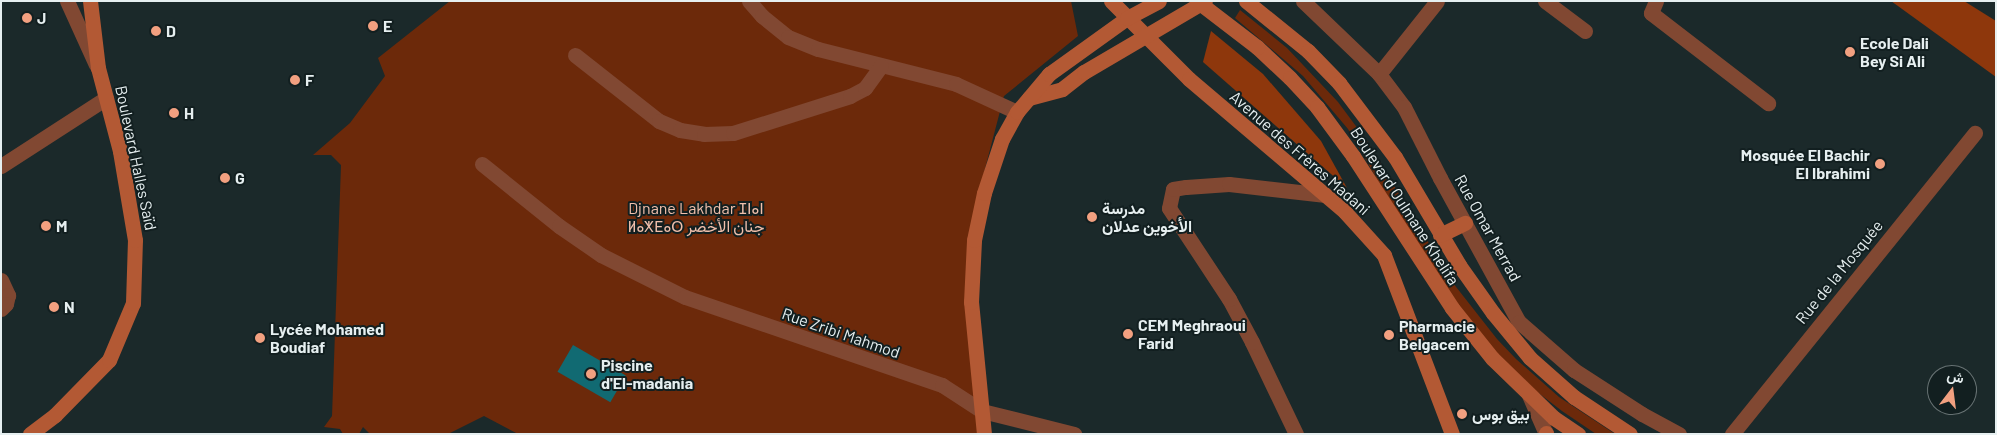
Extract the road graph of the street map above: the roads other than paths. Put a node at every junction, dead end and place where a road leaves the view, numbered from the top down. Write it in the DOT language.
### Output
graph roads {
  1 [pos="67,1"];
  2 [pos="90,1"];
  3 [pos="749,1"];
  4 [pos="1112,1"];
  5 [pos="1159,1"];
  6 [pos="1197,1"];
  7 [pos="1205,1"];
  8 [pos="1246,1"];
  9 [pos="1303,1"];
  10 [pos="1437,1"];
  11 [pos="1545,1"];
  12 [pos="1656,1"];
  13 [pos="1127,18"];
  14 [pos="1585,31"];
  15 [pos="1144,35"];
  16 [pos="575,55"];
  17 [pos="881,66"];
  18 [pos="98,68"];
  19 [pos="1379,74"];
  20 [pos="106,98"];
  21 [pos="1029,98"];
  22 [pos="1768,103"];
  23 [pos="1017,112"];
  24 [pos="1975,133"];
  25 [pos="482,164"];
  26 [pos="1,166"];
  27 [pos="1325,195"];
  28 [pos="1465,223"];
  29 [pos="1440,235"];
  30 [pos="1,280"];
  31 [pos="1,309"];
  32 [pos="1529,395"];
  33 [pos="982,411"];
  34 [pos="1546,433"];
  35 [pos="30,434"];
  36 [pos="984,434"];
  37 [pos="1074,434"];
  38 [pos="1296,434"];
  39 [pos="1452,434"];
  40 [pos="1578,434"];
  41 [pos="1630,434"];
  42 [pos="1679,434"];
  43 [pos="1732,434"];
  1 -- 18 [label="street"];
  2 -- 18 [label="main road, Boulevard Halles Saïd"];
  3 -- 17 [label="street"];
  4 -- 13 [label="main road, Avenue des Frères Madani"];
  5 -- 13 [label="main road"];
  6 -- 32 [label="main road, Boulevard Oulmane Khelifa, bridge"];
  7 -- 15 [label="main road"];
  8 -- 29 [label="main road"];
  9 -- 19 [label="street, Rue Omar Merrad"];
  10 -- 19 [label="street"];
  11 -- 14 [label="street"];
  12 -- 22 [label="street"];
  13 -- 15 [label="main road, Avenue des Frères Madani"];
  13 -- 21 [label="main road"];
  15 -- 21 [label="main road"];
  15 -- 27 [label="main road, Avenue des Frères Madani"];
  16 -- 17 [label="street"];
  17 -- 23 [label="street"];
  18 -- 20 [label="main road, Boulevard Halles Saïd"];
  19 -- 28 [label="street, Rue Omar Merrad"];
  20 -- 26 [label="street"];
  20 -- 35 [label="main road, Boulevard Halles Saïd"];
  21 -- 23 [label="main road"];
  23 -- 33 [label="main road"];
  24 -- 43 [label="street, Rue de la Mosquée"];
  25 -- 33 [label="street, Rue Zribi Mahmod"];
  27 -- 38 [label="street"];
  27 -- 39 [label="main road, Avenue des Frères Madani"];
  28 -- 29 [label="main road"];
  28 -- 42 [label="street, Rue Omar Merrad"];
  29 -- 41 [label="main road"];
  30 -- 31 [label="street"];
  32 -- 34 [label="street"];
  32 -- 40 [label="main road, Boulevard Oulmane Khelifa"];
  33 -- 36 [label="main road"];
  33 -- 37 [label="street, Rue Zribi Mahmod"];
}
